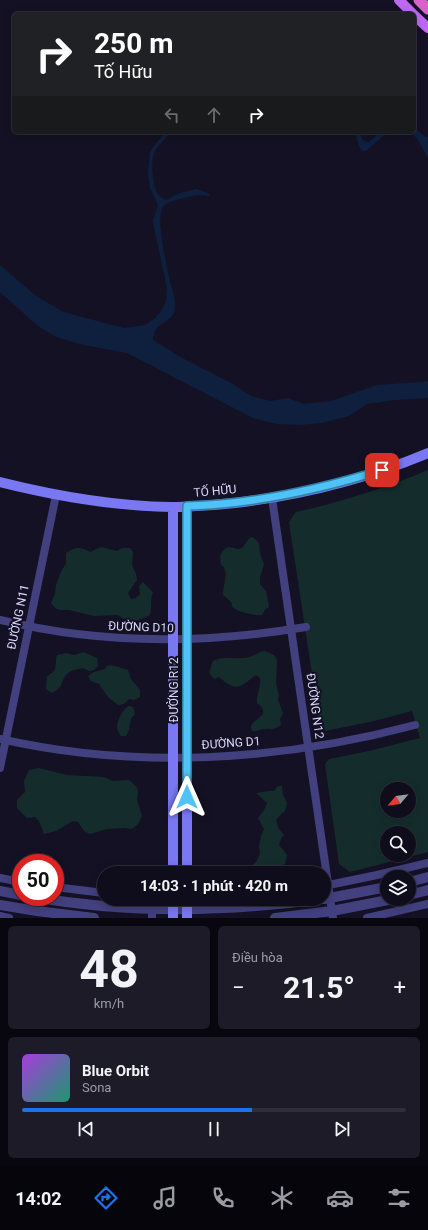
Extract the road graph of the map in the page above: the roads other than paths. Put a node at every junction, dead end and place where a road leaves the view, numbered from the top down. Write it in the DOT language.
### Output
graph roads {
  1 [pos="399,0"];
  2 [pos="418,0"];
  3 [pos="428,9"];
  4 [pos="412,12"];
  5 [pos="416,16"];
  6 [pos="428,28"];
  7 [pos="428,452"];
  8 [pos="0,482"];
  9 [pos="56,495"];
  10 [pos="272,498"];
  11 [pos="187,506"];
  12 [pos="173,507"];
  13 [pos="0,620"];
  14 [pos="28,627"];
  15 [pos="306,627"];
  16 [pos="292,630"];
  17 [pos="172,640"];
  18 [pos="187,640"];
  19 [pos="415,725"];
  20 [pos="3,739"];
  21 [pos="308,748"];
  22 [pos="172,757"];
  23 [pos="187,757"];
  24 [pos="0,768"];
  25 [pos="428,863"];
  26 [pos="173,866"];
  27 [pos="187,866"];
  28 [pos="324,866"];
  29 [pos="428,877"];
  30 [pos="0,878"];
  31 [pos="12,880"];
  32 [pos="416,880"];
  33 [pos="331,884"];
  34 [pos="64,888"];
  35 [pos="380,888"];
  36 [pos="428,890"];
  37 [pos="0,891"];
  38 [pos="97,892"];
  39 [pos="12,893"];
  40 [pos="416,893"];
  41 [pos="331,897"];
  42 [pos="64,901"];
  43 [pos="380,902"];
  44 [pos="428,904"];
  45 [pos="0,905"];
  46 [pos="262,906"];
  47 [pos="154,909"];
  48 [pos="173,914"];
  49 [pos="187,914"];
  50 [pos="332,914"];
  51 [pos="0,916"];
  52 [pos="9,918"];
  53 [pos="94,918"];
  54 [pos="275,918"];
  55 [pos="367,918"];
  1 -- 4 [label="main road"];
  2 -- 3 [label="highway"];
  5 -- 6 [label="main road"];
  7 -- 10 [label="main road, TỐ HỮU"];
  8 -- 9 [label="main road, TỐ HỮU"];
  9 -- 12 [label="main road, TỐ HỮU"];
  9 -- 14 [label="street, ĐƯỜNG N11"];
  10 -- 11 [label="main road, TỐ HỮU"];
  10 -- 16 [label="street, ĐƯỜNG N12"];
  11 -- 12 [label="main road, TỐ HỮU"];
  11 -- 18 [label="main road, ĐƯỜNG R12"];
  12 -- 17 [label="main road, ĐƯỜNG R12"];
  13 -- 14 [label="street, ĐƯỜNG D10"];
  14 -- 17 [label="street, ĐƯỜNG D10"];
  14 -- 20 [label="street, ĐƯỜNG N11"];
  15 -- 16 [label="street, ĐƯỜNG D10"];
  16 -- 18 [label="street, ĐƯỜNG D10"];
  16 -- 21 [label="street, ĐƯỜNG N12"];
  17 -- 18 [label="street, ĐƯỜNG D10"];
  17 -- 22 [label="main road, ĐƯỜNG R12"];
  18 -- 23 [label="main road, ĐƯỜNG R12"];
  19 -- 21 [label="street, ĐƯỜNG D1"];
  20 -- 22 [label="street, ĐƯỜNG D1"];
  20 -- 24 [label="street, ĐƯỜNG N11"];
  21 -- 23 [label="street, ĐƯỜNG D1"];
  21 -- 28 [label="street, ĐƯỜNG N12"];
  22 -- 23 [label="street, ĐƯỜNG D1"];
  22 -- 26 [label="main road, ĐƯỜNG R12"];
  23 -- 27 [label="main road, ĐƯỜNG R12"];
  25 -- 33 [label="street"];
  29 -- 32 [label="street"];
  30 -- 31 [label="street"];
  34 -- 38 [label="street"];
  35 -- 41 [label="street"];
  36 -- 40 [label="street"];
  37 -- 39 [label="street"];
  42 -- 47 [label="street"];
  43 -- 50 [label="street"];
  44 -- 55 [label="street"];
  45 -- 53 [label="street"];
  46 -- 49 [label="street"];
  47 -- 48 [label="street"];
  48 -- 49 [label="street"];
  50 -- 54 [label="street"];
  51 -- 52 [label="street"];
}
